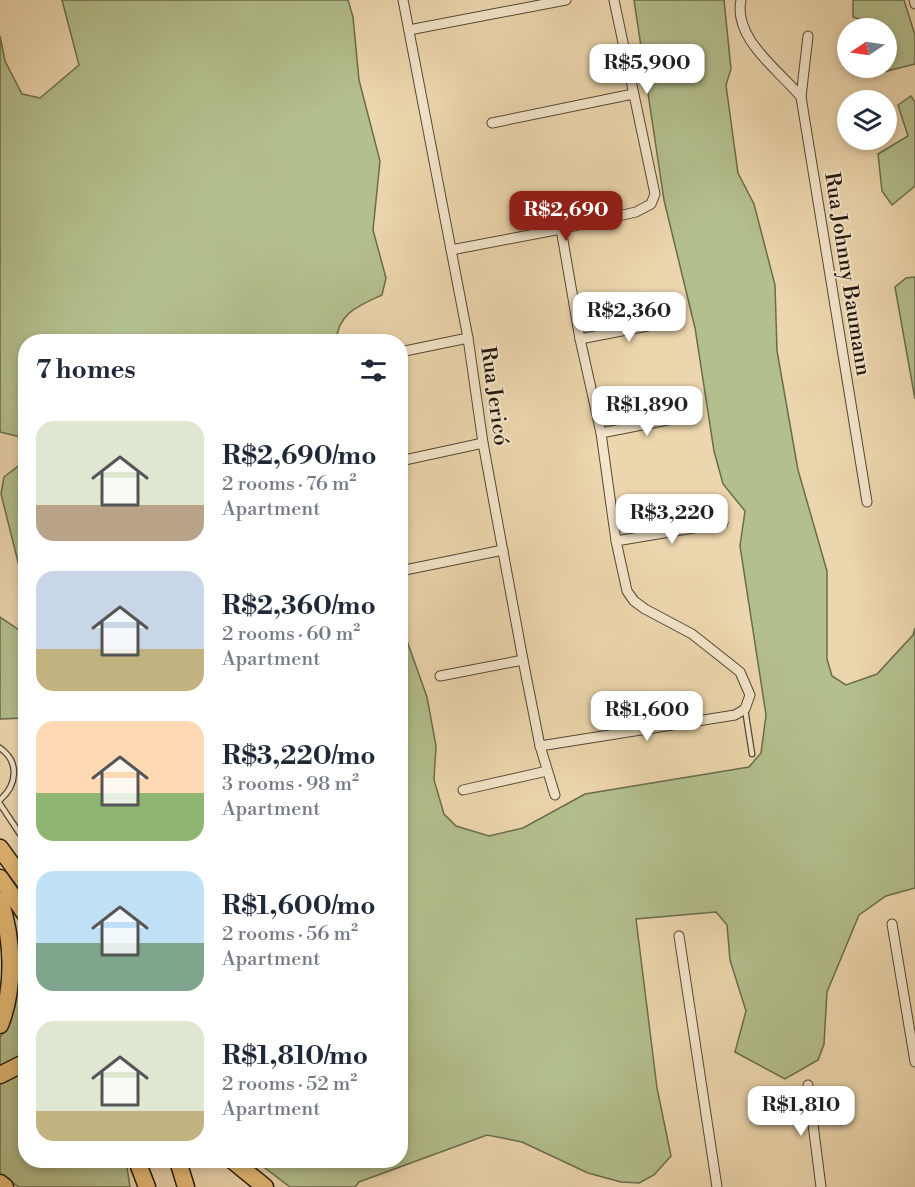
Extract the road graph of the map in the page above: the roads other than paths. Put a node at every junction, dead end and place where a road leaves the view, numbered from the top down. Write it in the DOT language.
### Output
graph roads {
  1 [pos="404,0"];
  2 [pos="566,0"];
  3 [pos="614,0"];
  4 [pos="741,0"];
  5 [pos="409,30"];
  6 [pos="808,36"];
  7 [pos="633,94"];
  8 [pos="801,97"];
  9 [pos="492,123"];
  10 [pos="561,230"];
  11 [pos="451,250"];
  12 [pos="673,321"];
  13 [pos="468,338"];
  14 [pos="580,339"];
  15 [pos="408,350"];
  16 [pos="688,416"];
  17 [pos="601,433"];
  18 [pos="483,443"];
  19 [pos="408,459"];
  20 [pos="867,502"];
  21 [pos="723,523"];
  22 [pos="616,541"];
  23 [pos="503,550"];
  24 [pos="408,569"];
  25 [pos="523,660"];
  26 [pos="440,676"];
  27 [pos="745,709"];
  28 [pos="540,746"];
  29 [pos="0,748"];
  30 [pos="752,754"];
  31 [pos="547,771"];
  32 [pos="463,790"];
  33 [pos="555,795"];
  34 [pos="0,802"];
  35 [pos="18,830"];
  36 [pos="0,848"];
  37 [pos="18,873"];
  38 [pos="0,878"];
  39 [pos="0,901"];
  40 [pos="18,904"];
  41 [pos="892,924"];
  42 [pos="679,936"];
  43 [pos="0,1025"];
  44 [pos="915,1062"];
  45 [pos="18,1066"];
  46 [pos="0,1075"];
  47 [pos="808,1084"];
  48 [pos="140,1168"];
  49 [pos="148,1168"];
  50 [pos="180,1168"];
  51 [pos="242,1168"];
  52 [pos="0,1183"];
  53 [pos="5,1187"];
  54 [pos="147,1187"];
  55 [pos="152,1187"];
  56 [pos="186,1187"];
  57 [pos="265,1187"];
  58 [pos="717,1187"];
  59 [pos="821,1187"];
  1 -- 5 [label="street, Rua Jericó"];
  2 -- 5 [label="street"];
  3 -- 7 [label="street"];
  4 -- 8 [label="street"];
  5 -- 11 [label="street, Rua Jericó"];
  6 -- 8 [label="street, Rua Johnny Baumann"];
  7 -- 9 [label="street"];
  7 -- 10 [label="street"];
  8 -- 20 [label="street, Rua Johnny Baumann"];
  10 -- 11 [label="street"];
  10 -- 14 [label="street"];
  11 -- 13 [label="street, Rua Jericó"];
  12 -- 14 [label="street"];
  13 -- 15 [label="street"];
  13 -- 18 [label="street, Rua Jericó"];
  14 -- 17 [label="street"];
  16 -- 17 [label="street"];
  17 -- 22 [label="street"];
  18 -- 19 [label="street"];
  18 -- 23 [label="street, Rua Jericó"];
  21 -- 22 [label="street"];
  22 -- 27 [label="street"];
  23 -- 24 [label="street"];
  23 -- 25 [label="street, Rua Jericó"];
  25 -- 26 [label="street"];
  25 -- 28 [label="street, Rua Jericó"];
  27 -- 28 [label="street"];
  27 -- 30 [label="lane"];
  28 -- 31 [label="street, Rua Jericó"];
  29 -- 34 [label="lane"];
  31 -- 32 [label="street"];
  31 -- 33 [label="street, Rua Jericó"];
  34 -- 35 [label="lane"];
  36 -- 37 [label="highway"];
  38 -- 40 [label="highway"];
  39 -- 43 [label="highway"];
  41 -- 44 [label="street"];
  42 -- 58 [label="street"];
  45 -- 46 [label="highway"];
  47 -- 59 [label="street"];
  48 -- 54 [label="highway"];
  49 -- 55 [label="highway"];
  50 -- 56 [label="highway"];
  51 -- 57 [label="highway"];
  52 -- 53 [label="highway"];
}
